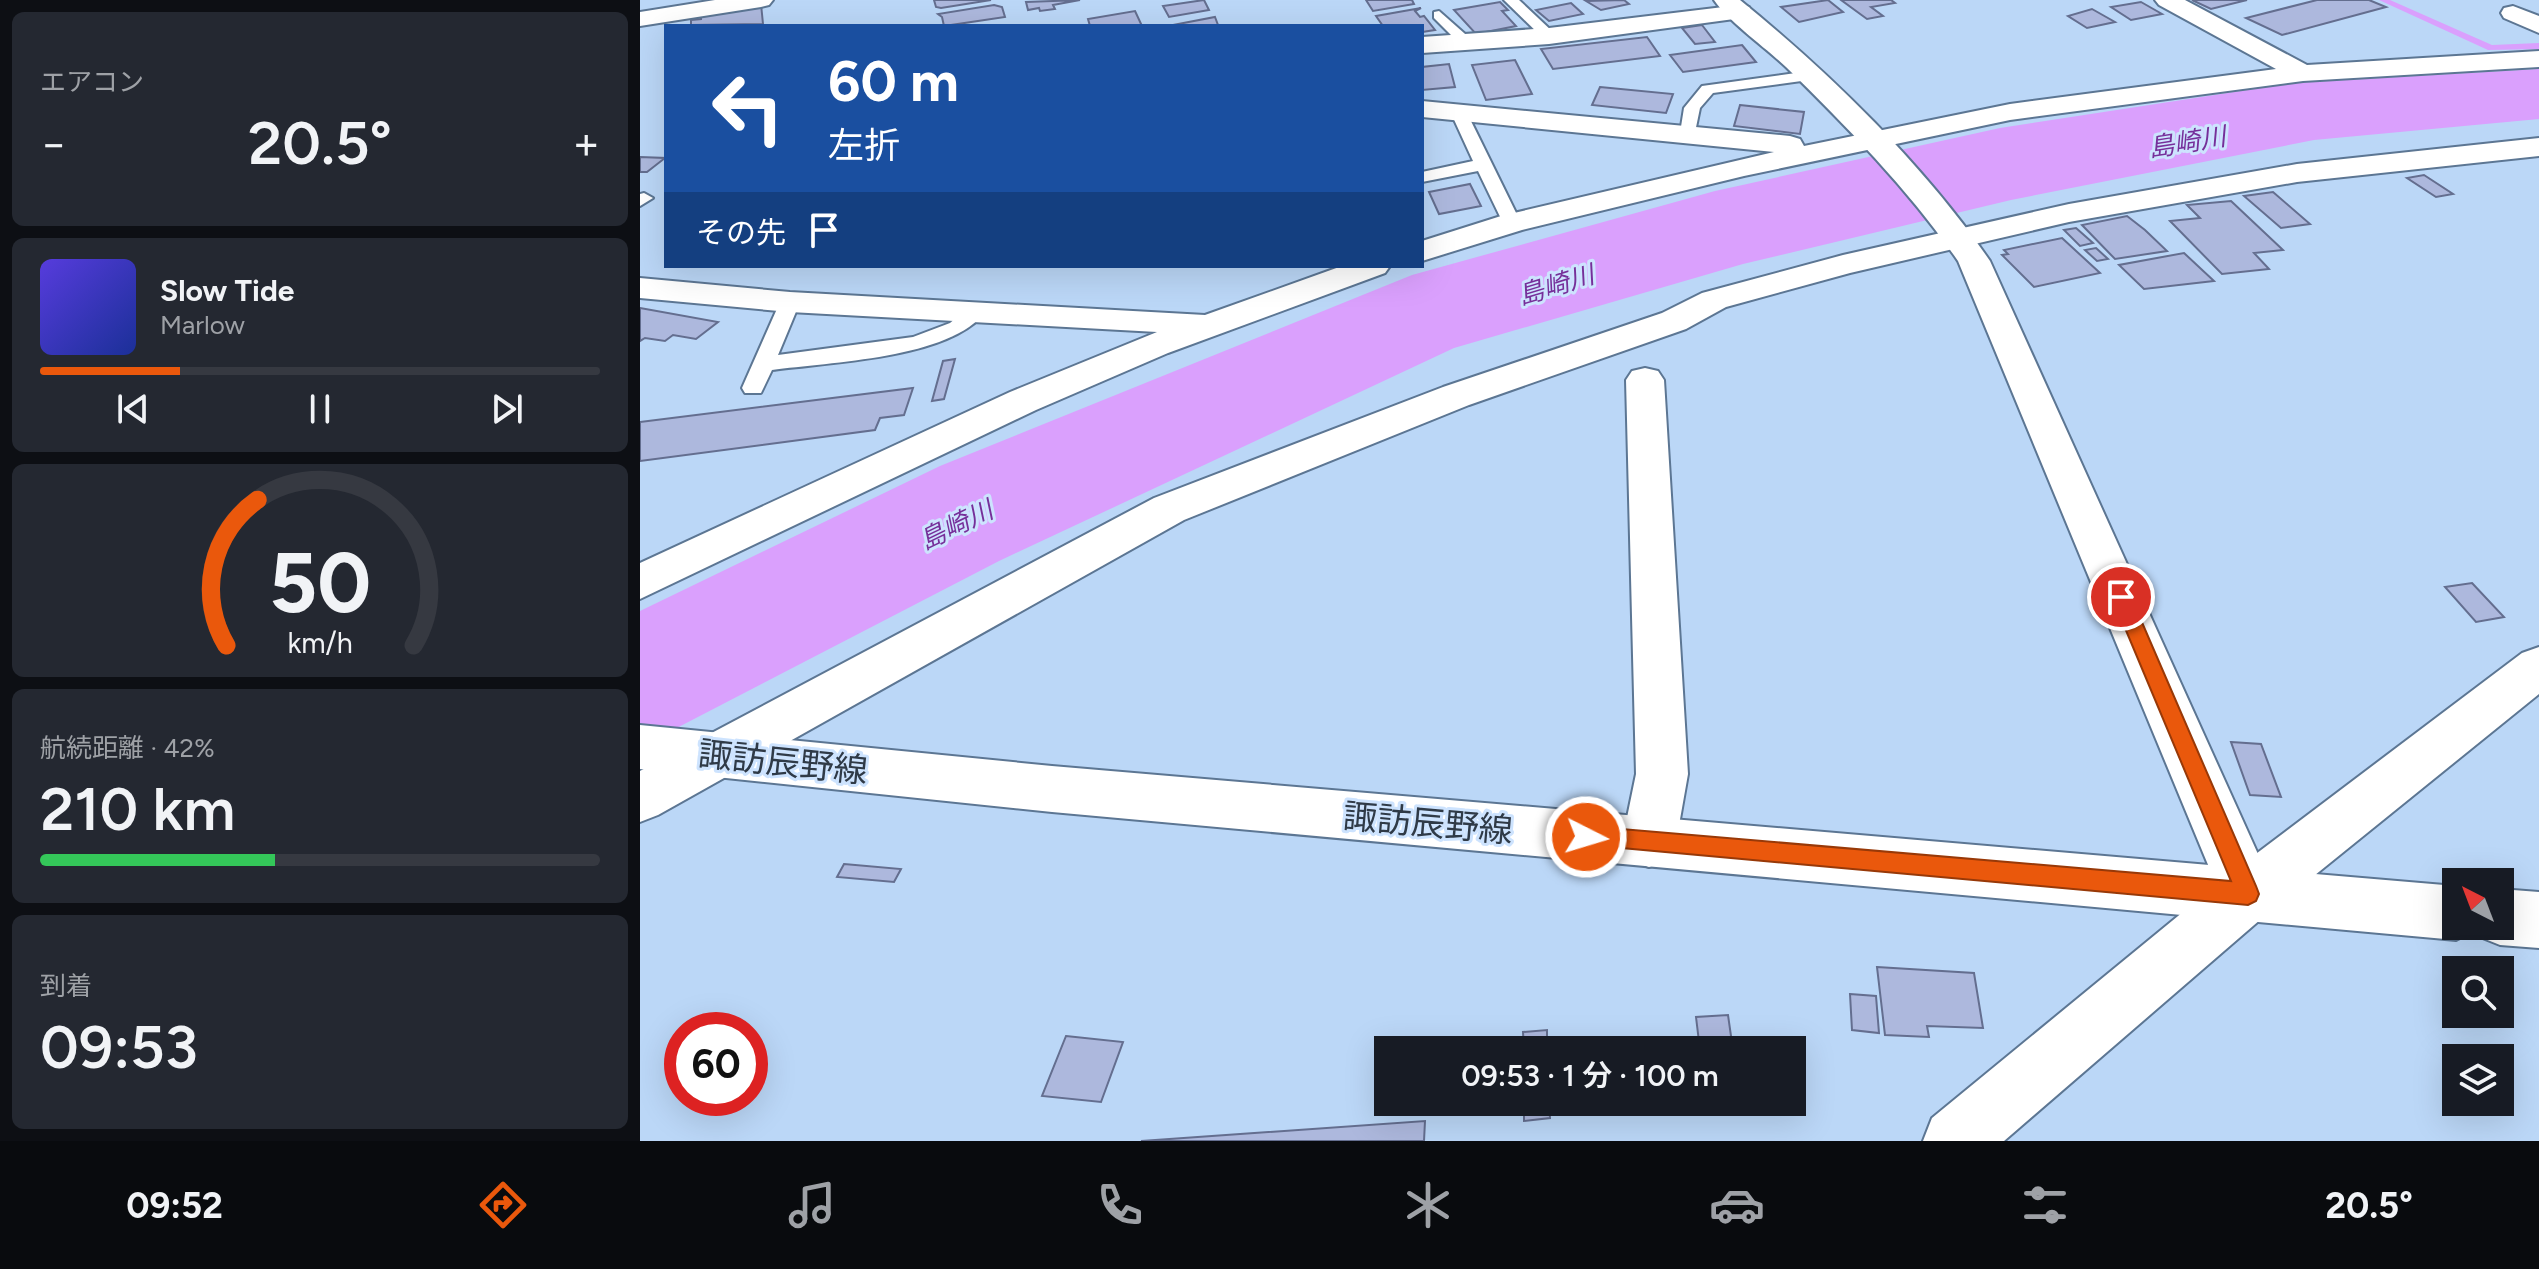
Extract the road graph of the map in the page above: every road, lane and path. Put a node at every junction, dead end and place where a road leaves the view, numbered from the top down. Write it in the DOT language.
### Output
graph roads {
  1 [pos="761,0"];
  2 [pos="1511,0"];
  3 [pos="2167,0"];
  4 [pos="1733,6"];
  5 [pos="2513,13"];
  6 [pos="1439,15"];
  7 [pos="640,19"];
  8 [pos="2539,26"];
  9 [pos="640,35"];
  10 [pos="1549,36"];
  11 [pos="664,37"];
  12 [pos="1468,44"];
  13 [pos="1424,45"];
  14 [pos="2539,59"];
  15 [pos="2303,73"];
  16 [pos="1810,76"];
  17 [pos="1424,109"];
  18 [pos="1459,113"];
  19 [pos="1688,133"];
  20 [pos="1875,143"];
  21 [pos="2539,147"];
  22 [pos="1824,150"];
  23 [pos="1484,164"];
  24 [pos="1424,177"];
  25 [pos="1512,223"];
  26 [pos="1956,233"];
  27 [pos="1424,250"];
  28 [pos="1368,268"];
  29 [pos="641,289"];
  30 [pos="790,302"];
  31 [pos="976,311"];
  32 [pos="1214,324"];
  33 [pos="765,364"];
  34 [pos="1645,380"];
  35 [pos="753,388"];
  36 [pos="640,582"];
  37 [pos="2539,667"];
  38 [pos="682,752"];
  39 [pos="640,798"];
  40 [pos="1649,842"];
  41 [pos="2248,894"];
  42 [pos="2442,912"];
  43 [pos="2514,918"];
  44 [pos="2539,920"];
  45 [pos="1955,1141"];
  1 -- 7 [label="street"];
  2 -- 10 [label="lane"];
  3 -- 15 [label="street"];
  4 -- 10 [label="street"];
  4 -- 16 [label="street"];
  5 -- 8 [label="street"];
  6 -- 12 [label="lane"];
  9 -- 11 [label="street"];
  10 -- 12 [label="street"];
  12 -- 13 [label="street"];
  14 -- 15 [label="street"];
  15 -- 20 [label="street"];
  16 -- 19 [label="lane"];
  16 -- 20 [label="street"];
  17 -- 18 [label="street"];
  18 -- 19 [label="street"];
  18 -- 23 [label="lane"];
  19 -- 22 [label="street"];
  20 -- 22 [label="street"];
  20 -- 26 [label="street"];
  21 -- 26 [label="street"];
  22 -- 25 [label="street"];
  23 -- 24 [label="lane"];
  23 -- 25 [label="lane"];
  25 -- 27 [label="street"];
  26 -- 38 [label="street"];
  26 -- 41 [label="street"];
  28 -- 32 [label="street"];
  29 -- 30 [label="street"];
  30 -- 31 [label="street"];
  30 -- 33 [label="lane"];
  31 -- 32 [label="street"];
  31 -- 33 [label="lane"];
  32 -- 36 [label="street"];
  33 -- 35 [label="lane"];
  34 -- 40 [label="street"];
  37 -- 41 [label="street"];
  38 -- 39 [label="street"];
  38 -- 40 [label="street, 諏訪辰野線"];
  40 -- 41 [label="street, 諏訪辰野線"];
  41 -- 42 [label="street, 諏訪辰野線"];
  41 -- 45 [label="street"];
  43 -- 44 [label="street"];
}
